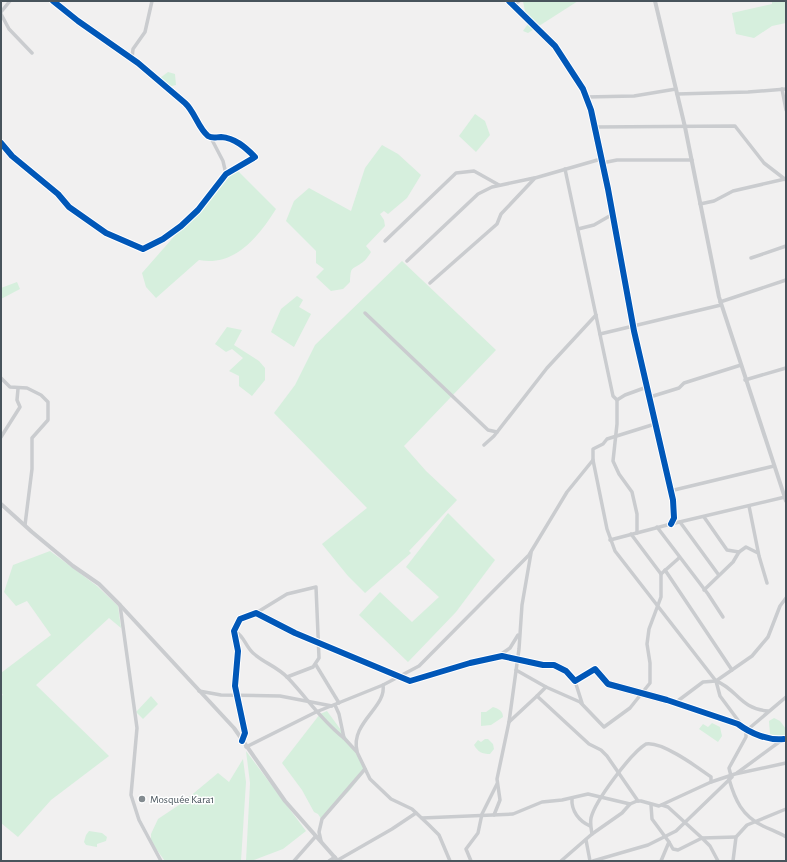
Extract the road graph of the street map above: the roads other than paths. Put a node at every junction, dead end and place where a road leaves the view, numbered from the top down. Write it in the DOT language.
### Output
graph roads {
  1 [pos="10,1"];
  2 [pos="53,1"];
  3 [pos="152,1"];
  4 [pos="509,1"];
  5 [pos="519,1"];
  6 [pos="655,1"];
  7 [pos="513,5"];
  8 [pos="1,13"];
  9 [pos="32,53"];
  10 [pos="132,58"];
  11 [pos="676,89"];
  12 [pos="784,89"];
  13 [pos="677,94"];
  14 [pos="586,97"];
  15 [pos="786,110"];
  16 [pos="595,127"];
  17 [pos="685,127"];
  18 [pos="211,138"];
  19 [pos="1,143"];
  20 [pos="692,160"];
  21 [pos="602,161"];
  22 [pos="565,169"];
  23 [pos="226,174"];
  24 [pos="535,178"];
  25 [pos="786,179"];
  26 [pos="499,185"];
  27 [pos="700,204"];
  28 [pos="613,214"];
  29 [pos="578,229"];
  30 [pos="385,241"];
  31 [pos="786,246"];
  32 [pos="751,258"];
  33 [pos="407,262"];
  34 [pos="786,280"];
  35 [pos="430,283"];
  36 [pos="721,303"];
  37 [pos="365,313"];
  38 [pos="596,315"];
  39 [pos="633,327"];
  40 [pos="600,334"];
  41 [pos="741,365"];
  42 [pos="786,368"];
  43 [pos="1,378"];
  44 [pos="746,380"];
  45 [pos="647,387"];
  46 [pos="18,389"];
  47 [pos="650,397"];
  48 [pos="617,400"];
  49 [pos="655,424"];
  50 [pos="497,432"];
  51 [pos="616,436"];
  52 [pos="1,437"];
  53 [pos="484,445"];
  54 [pos="593,460"];
  55 [pos="774,466"];
  56 [pos="786,484"];
  57 [pos="781,486"];
  58 [pos="670,491"];
  59 [pos="785,499"];
  60 [pos="1,504"];
  61 [pos="749,506"];
  62 [pos="704,517"];
  63 [pos="680,522"];
  64 [pos="671,524"];
  65 [pos="25,525"];
  66 [pos="656,528"];
  67 [pos="637,533"];
  68 [pos="631,534"];
  69 [pos="610,540"];
  70 [pos="532,551"];
  71 [pos="739,552"];
  72 [pos="758,552"];
  73 [pos="679,558"];
  74 [pos="665,570"];
  75 [pos="661,574"];
  76 [pos="718,574"];
  77 [pos="767,583"];
  78 [pos="704,590"];
  79 [pos="786,598"];
  80 [pos="120,605"];
  81 [pos="659,606"];
  82 [pos="256,613"];
  83 [pos="723,618"];
  84 [pos="234,630"];
  85 [pos="519,634"];
  86 [pos="318,642"];
  87 [pos="497,657"];
  88 [pos="518,658"];
  89 [pos="316,665"];
  90 [pos="516,670"];
  91 [pos="732,670"];
  92 [pos="287,677"];
  93 [pos="399,677"];
  94 [pos="575,681"];
  95 [pos="716,681"];
  96 [pos="383,685"];
  97 [pos="546,687"];
  98 [pos="199,691"];
  99 [pos="641,694"];
  100 [pos="237,695"];
  101 [pos="536,696"];
  102 [pos="786,697"];
  103 [pos="305,700"];
  104 [pos="582,703"];
  105 [pos="675,703"];
  106 [pos="335,705"];
  107 [pos="768,711"];
  108 [pos="316,712"];
  109 [pos="508,722"];
  110 [pos="746,731"];
  111 [pos="344,738"];
  112 [pos="785,738"];
  113 [pos="242,741"];
  114 [pos="246,747"];
  115 [pos="357,752"];
  116 [pos="786,763"];
  117 [pos="365,769"];
  118 [pos="620,772"];
  119 [pos="736,774"];
  120 [pos="730,777"];
  121 [pos="711,782"];
  122 [pos="497,784"];
  123 [pos="603,796"];
  124 [pos="572,798"];
  125 [pos="638,801"];
  126 [pos="630,804"];
  127 [pos="651,805"];
  128 [pos="662,805"];
  129 [pos="786,809"];
  130 [pos="416,813"];
  131 [pos="494,816"];
  132 [pos="481,817"];
  133 [pos="422,818"];
  134 [pos="684,822"];
  135 [pos="755,822"];
  136 [pos="590,826"];
  137 [pos="592,834"];
  138 [pos="316,836"];
  139 [pos="665,836"];
  140 [pos="736,837"];
  141 [pos="786,837"];
  142 [pos="702,838"];
  143 [pos="586,840"];
  144 [pos="321,842"];
  145 [pos="669,842"];
  146 [pos="337,860"];
  147 [pos="161,861"];
  148 [pos="294,861"];
  149 [pos="329,861"];
  150 [pos="450,861"];
  151 [pos="472,861"];
  152 [pos="561,861"];
  153 [pos="594,861"];
  154 [pos="661,861"];
  155 [pos="718,861"];
  156 [pos="733,861"];
  1 -- 8 [label="street"];
  2 -- 10 [label="street"];
  3 -- 10 [label="street"];
  4 -- 7 [label="street"];
  5 -- 7 [label="street"];
  6 -- 11 [label="street"];
  7 -- 14 [label="street"];
  8 -- 9 [label="street"];
  10 -- 18 [label="street"];
  11 -- 13 [label="street"];
  11 -- 14 [label="street"];
  12 -- 13 [label="street"];
  12 -- 15 [label="street"];
  13 -- 17 [label="street"];
  14 -- 16 [label="street"];
  16 -- 17 [label="street"];
  16 -- 21 [label="street"];
  17 -- 20 [label="street"];
  17 -- 25 [label="street"];
  18 -- 23 [label="street"];
  18 -- 23 [label="street"];
  19 -- 23 [label="street"];
  20 -- 21 [label="street"];
  20 -- 27 [label="street"];
  21 -- 22 [label="street"];
  21 -- 28 [label="street"];
  22 -- 24 [label="street"];
  22 -- 29 [label="street"];
  24 -- 26 [label="street"];
  24 -- 35 [label="street"];
  25 -- 27 [label="street"];
  26 -- 30 [label="street"];
  26 -- 33 [label="street"];
  27 -- 36 [label="street"];
  28 -- 29 [label="street"];
  28 -- 39 [label="street"];
  29 -- 38 [label="street"];
  31 -- 32 [label="street"];
  34 -- 36 [label="street"];
  36 -- 39 [label="street"];
  36 -- 41 [label="street"];
  37 -- 50 [label="street"];
  38 -- 40 [label="street"];
  38 -- 50 [label="street"];
  39 -- 40 [label="street"];
  39 -- 45 [label="street"];
  40 -- 48 [label="street"];
  41 -- 44 [label="street"];
  41 -- 47 [label="street"];
  42 -- 44 [label="street"];
  43 -- 46 [label="street"];
  44 -- 55 [label="street"];
  45 -- 47 [label="street"];
  45 -- 48 [label="street"];
  46 -- 52 [label="street"];
  46 -- 65 [label="street"];
  47 -- 49 [label="street"];
  48 -- 51 [label="street"];
  49 -- 51 [label="street"];
  49 -- 58 [label="street"];
  50 -- 53 [label="street"];
  51 -- 54 [label="street"];
  51 -- 67 [label="street"];
  54 -- 69 [label="street"];
  54 -- 70 [label="street"];
  55 -- 57 [label="street"];
  55 -- 58 [label="street"];
  56 -- 57 [label="street"];
  57 -- 59 [label="street"];
  58 -- 64 [label="street"];
  59 -- 61 [label="street"];
  60 -- 65 [label="street"];
  61 -- 62 [label="street"];
  61 -- 72 [label="street"];
  62 -- 63 [label="street"];
  62 -- 71 [label="street"];
  63 -- 64 [label="street"];
  63 -- 76 [label="street"];
  64 -- 66 [label="street"];
  65 -- 80 [label="street"];
  66 -- 67 [label="street"];
  66 -- 73 [label="street"];
  67 -- 68 [label="street"];
  68 -- 69 [label="street"];
  68 -- 75 [label="street"];
  69 -- 81 [label="street"];
  70 -- 85 [label="street"];
  70 -- 93 [label="street"];
  71 -- 72 [label="street"];
  71 -- 76 [label="street"];
  72 -- 77 [label="street"];
  73 -- 74 [label="street"];
  73 -- 78 [label="street"];
  74 -- 75 [label="street"];
  74 -- 91 [label="street"];
  75 -- 81 [label="street"];
  76 -- 78 [label="street"];
  78 -- 83 [label="street"];
  79 -- 91 [label="street"];
  80 -- 98 [label="street"];
  80 -- 147 [label="street"];
  81 -- 95 [label="street"];
  81 -- 99 [label="street"];
  82 -- 84 [label="street"];
  82 -- 86 [label="street"];
  82 -- 86 [label="street"];
  84 -- 92 [label="street"];
  84 -- 100 [label="street"];
  85 -- 87 [label="street"];
  85 -- 88 [label="street"];
  86 -- 89 [label="street"];
  86 -- 93 [label="street"];
  87 -- 88 [label="street"];
  87 -- 93 [label="street"];
  88 -- 90 [label="street"];
  88 -- 94 [label="street"];
  89 -- 92 [label="street"];
  89 -- 106 [label="street"];
  90 -- 97 [label="street"];
  90 -- 109 [label="street"];
  91 -- 95 [label="street"];
  92 -- 103 [label="street"];
  93 -- 96 [label="street"];
  94 -- 99 [label="street"];
  94 -- 104 [label="street"];
  95 -- 105 [label="street"];
  95 -- 107 [label="street"];
  95 -- 110 [label="street"];
  96 -- 106 [label="street"];
  96 -- 115 [label="street"];
  97 -- 101 [label="street"];
  97 -- 104 [label="street"];
  98 -- 100 [label="street"];
  98 -- 113 [label="street"];
  99 -- 104 [label="street"];
  99 -- 105 [label="street"];
  100 -- 103 [label="street"];
  100 -- 113 [label="street"];
  101 -- 109 [label="street"];
  101 -- 118 [label="street"];
  102 -- 107 [label="street"];
  103 -- 106 [label="street"];
  103 -- 108 [label="street"];
  105 -- 110 [label="street"];
  106 -- 108 [label="street"];
  106 -- 111 [label="street"];
  107 -- 110 [label="street"];
  108 -- 111 [label="street"];
  108 -- 114 [label="street"];
  109 -- 122 [label="street"];
  110 -- 112 [label="street"];
  110 -- 120 [label="street"];
  111 -- 115 [label="street"];
  112 -- 119 [label="street"];
  113 -- 114 [label="street"];
  114 -- 138 [label="street"];
  115 -- 117 [label="street"];
  116 -- 119 [label="street"];
  117 -- 130 [label="street"];
  117 -- 144 [label="street"];
  118 -- 121 [label="street"];
  118 -- 123 [label="street"];
  118 -- 125 [label="street"];
  119 -- 120 [label="street"];
  120 -- 121 [label="street"];
  120 -- 134 [label="street"];
  120 -- 135 [label="street"];
  121 -- 128 [label="street"];
  122 -- 131 [label="street"];
  122 -- 132 [label="street"];
  123 -- 124 [label="street"];
  123 -- 126 [label="street"];
  123 -- 136 [label="street"];
  124 -- 131 [label="street"];
  124 -- 136 [label="street"];
  125 -- 126 [label="street"];
  125 -- 127 [label="street"];
  126 -- 137 [label="street"];
  127 -- 128 [label="street"];
  127 -- 139 [label="street"];
  128 -- 134 [label="street"];
  129 -- 135 [label="street"];
  130 -- 133 [label="street"];
  130 -- 146 [label="street"];
  131 -- 132 [label="street"];
  132 -- 133 [label="street"];
  132 -- 151 [label="street"];
  133 -- 150 [label="street"];
  134 -- 139 [label="street"];
  134 -- 142 [label="street"];
  135 -- 140 [label="street"];
  135 -- 141 [label="street"];
  136 -- 137 [label="street"];
  137 -- 143 [label="street"];
  138 -- 144 [label="street"];
  138 -- 148 [label="street"];
  139 -- 145 [label="street"];
  139 -- 153 [label="street"];
  140 -- 142 [label="street"];
  140 -- 156 [label="street"];
  142 -- 145 [label="street"];
  142 -- 155 [label="street"];
  143 -- 152 [label="street"];
  143 -- 153 [label="street"];
  144 -- 146 [label="street"];
  145 -- 154 [label="street"];
  146 -- 149 [label="street"];
}
